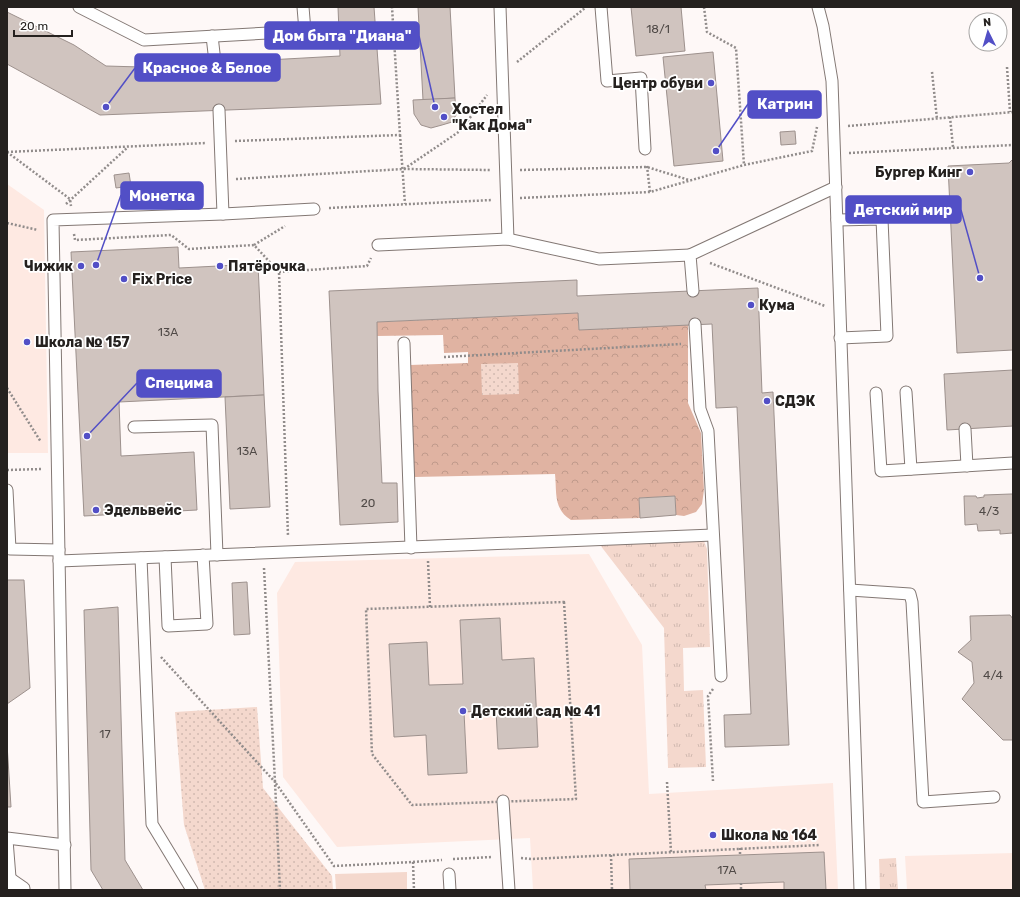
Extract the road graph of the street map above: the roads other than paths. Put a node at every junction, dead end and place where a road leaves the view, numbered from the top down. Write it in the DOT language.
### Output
graph roads {
  1 [pos="79,7"];
  2 [pos="303,7"];
  3 [pos="500,7"];
  4 [pos="601,7"];
  5 [pos="818,7"];
  6 [pos="212,36"];
  7 [pos="215,62"];
  8 [pos="219,110"];
  9 [pos="645,149"];
  10 [pos="836,188"];
  11 [pos="314,209"];
  12 [pos="223,214"];
  13 [pos="837,220"];
  14 [pos="508,239"];
  15 [pos="378,245"];
  16 [pos="690,255"];
  17 [pos="693,291"];
  18 [pos="695,324"];
  19 [pos="840,338"];
  20 [pos="404,343"];
  21 [pos="906,392"];
  22 [pos="876,393"];
  23 [pos="134,427"];
  24 [pos="965,429"];
  25 [pos="1013,463"];
  26 [pos="968,466"];
  27 [pos="911,469"];
  28 [pos="7,490"];
  29 [pos="713,535"];
  30 [pos="411,548"];
  31 [pos="59,555"];
  32 [pos="203,555"];
  33 [pos="217,555"];
  34 [pos="164,557"];
  35 [pos="141,558"];
  36 [pos="850,590"];
  37 [pos="721,676"];
  38 [pos="994,797"];
  39 [pos="503,801"];
  40 [pos="7,839"];
  41 [pos="65,845"];
  42 [pos="449,874"];
  43 [pos="11,879"];
  44 [pos="11,890"];
  45 [pos="24,890"];
  46 [pos="65,890"];
  47 [pos="192,890"];
  48 [pos="450,890"];
  49 [pos="509,890"];
  50 [pos="860,890"];
  1 -- 6 [label="lane"];
  2 -- 6 [label="lane"];
  3 -- 14 [label="lane"];
  4 -- 9 [label="lane"];
  5 -- 10 [label="lane"];
  6 -- 7 [label="lane"];
  8 -- 12 [label="lane"];
  10 -- 13 [label="lane"];
  10 -- 16 [label="lane"];
  11 -- 12 [label="lane"];
  12 -- 31 [label="lane"];
  13 -- 19 [label="lane"];
  13 -- 19 [label="lane"];
  14 -- 15 [label="lane"];
  14 -- 16 [label="lane"];
  16 -- 17 [label="lane"];
  18 -- 29 [label="lane"];
  19 -- 36 [label="lane"];
  20 -- 30 [label="lane"];
  21 -- 27 [label="lane"];
  22 -- 27 [label="lane"];
  23 -- 33 [label="lane"];
  24 -- 26 [label="lane"];
  25 -- 26 [label="lane"];
  26 -- 27 [label="lane"];
  28 -- 31 [label="lane"];
  29 -- 30 [label="lane"];
  29 -- 37 [label="lane"];
  30 -- 33 [label="lane"];
  31 -- 35 [label="lane"];
  31 -- 41 [label="lane"];
  32 -- 33 [label="lane"];
  32 -- 34 [label="lane"];
  32 -- 34 [label="lane"];
  34 -- 35 [label="lane"];
  35 -- 47 [label="lane"];
  36 -- 38 [label="lane"];
  36 -- 50 [label="lane"];
  39 -- 49 [label="lane"];
  40 -- 41 [label="lane"];
  40 -- 43 [label="lane"];
  41 -- 46 [label="lane"];
  42 -- 48 [label="lane"];
  43 -- 44 [label="lane"];
  43 -- 45 [label="lane"];
}
